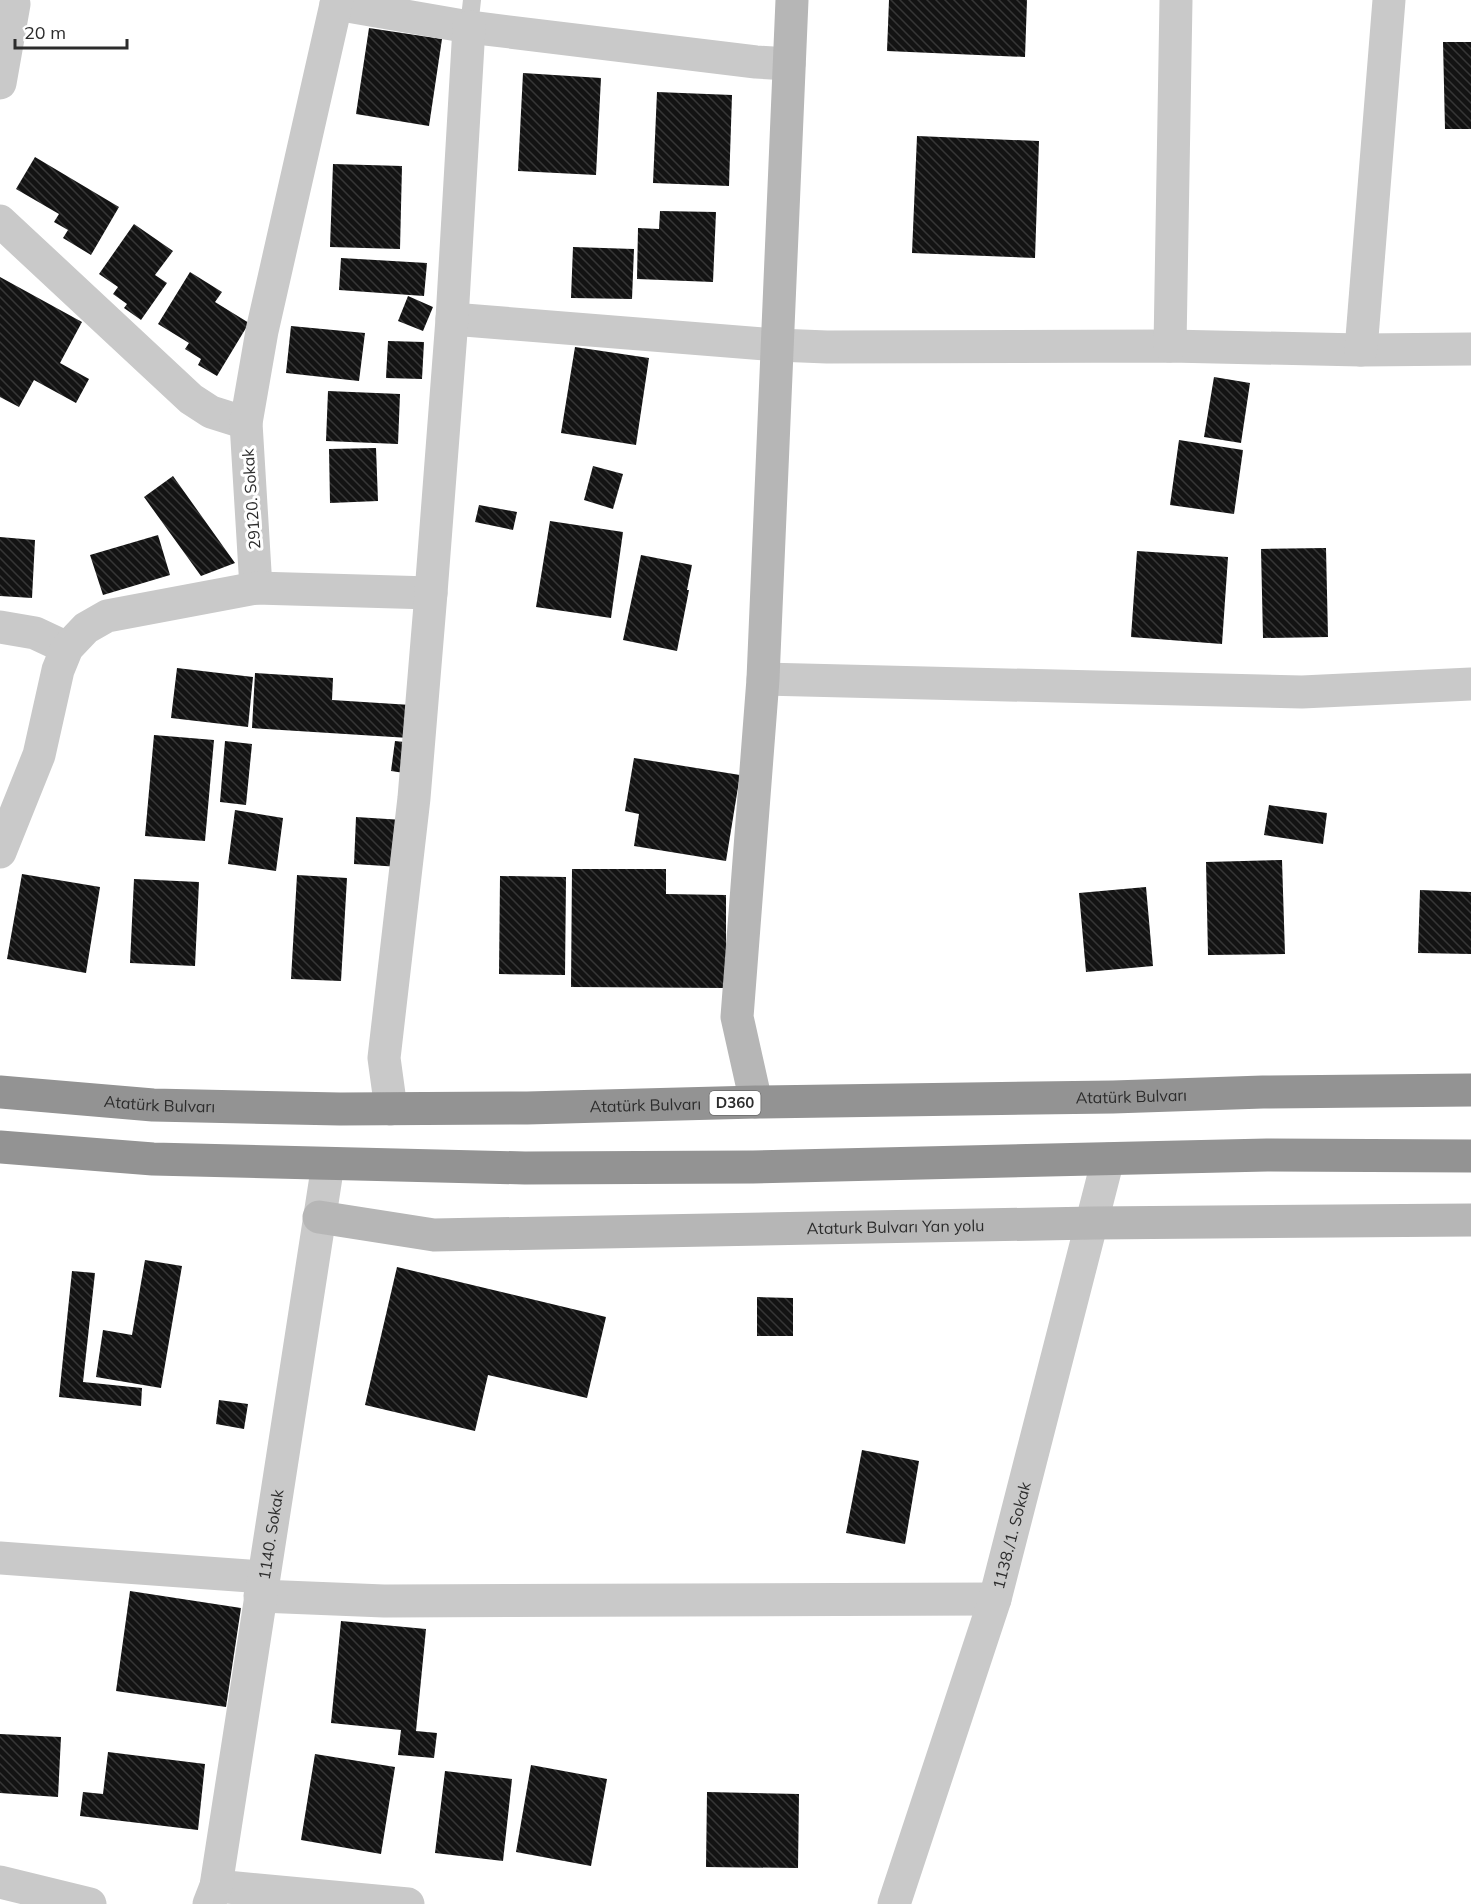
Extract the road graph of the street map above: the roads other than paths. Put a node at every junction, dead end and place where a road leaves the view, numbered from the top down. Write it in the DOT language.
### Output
graph roads {
  1 [pos="792,0"];
  2 [pos="1176,0"];
  3 [pos="1389,0"];
  4 [pos="336,2"];
  5 [pos="14,4"];
  6 [pos="470,14"];
  7 [pos="789,64"];
  8 [pos="0,83"];
  9 [pos="0,221"];
  10 [pos="452,319"];
  11 [pos="777,345"];
  12 [pos="1170,346"];
  13 [pos="1471,349"];
  14 [pos="1361,350"];
  15 [pos="246,423"];
  16 [pos="256,588"];
  17 [pos="431,593"];
  18 [pos="0,627"];
  19 [pos="67,648"];
  20 [pos="763,679"];
  21 [pos="1471,684"];
  22 [pos="0,852"];
  23 [pos="1471,1090"];
  24 [pos="0,1092"];
  25 [pos="756,1102"];
  26 [pos="391,1109"];
  27 [pos="0,1147"];
  28 [pos="1471,1156"];
  29 [pos="1108,1159"];
  30 [pos="328,1164"];
  31 [pos="319,1217"];
  32 [pos="1471,1220"];
  33 [pos="1093,1223"];
  34 [pos="0,1558"];
  35 [pos="262,1586"];
  36 [pos="995,1599"];
  37 [pos="0,1882"];
  38 [pos="212,1895"];
  39 [pos="90,1904"];
  40 [pos="408,1904"];
  41 [pos="894,1904"];
  1 -- 7 [label="street"];
  2 -- 12 [label="street"];
  3 -- 14 [label="street"];
  4 -- 6 [label="street"];
  4 -- 15 [label="street, 29120. Sokak"];
  5 -- 8 [label="street"];
  6 -- 7 [label="street"];
  6 -- 10 [label="street"];
  7 -- 11 [label="street"];
  9 -- 15 [label="street"];
  10 -- 11 [label="street"];
  10 -- 17 [label="street"];
  11 -- 12 [label="street"];
  11 -- 20 [label="street"];
  12 -- 14 [label="street"];
  13 -- 14 [label="street"];
  15 -- 16 [label="street, 29120. Sokak"];
  16 -- 17 [label="street"];
  16 -- 19 [label="street"];
  17 -- 26 [label="street"];
  18 -- 19 [label="street"];
  19 -- 22 [label="street"];
  20 -- 21 [label="street"];
  20 -- 25 [label="street"];
  23 -- 25 [label="highway, Atatürk Bulvarı / D360"];
  24 -- 26 [label="highway, Atatürk Bulvarı / D360"];
  25 -- 26 [label="highway, Atatürk Bulvarı / D360"];
  27 -- 30 [label="highway"];
  28 -- 29 [label="highway"];
  29 -- 30 [label="highway"];
  29 -- 33 [label="street, 1138./1. Sokak"];
  30 -- 31 [label="street, 1140. Sokak"];
  31 -- 33 [label="street, Ataturk Bulvarı Yan yolu"];
  31 -- 35 [label="street, 1140. Sokak"];
  32 -- 33 [label="street, Ataturk Bulvarı Yan yolu"];
  33 -- 36 [label="street, 1138./1. Sokak"];
  34 -- 35 [label="street"];
  35 -- 36 [label="street"];
  35 -- 38 [label="street, 1140. Sokak"];
  36 -- 41 [label="street, 1138./1. Sokak"];
  37 -- 39 [label="street"];
  38 -- 40 [label="street"];
}
